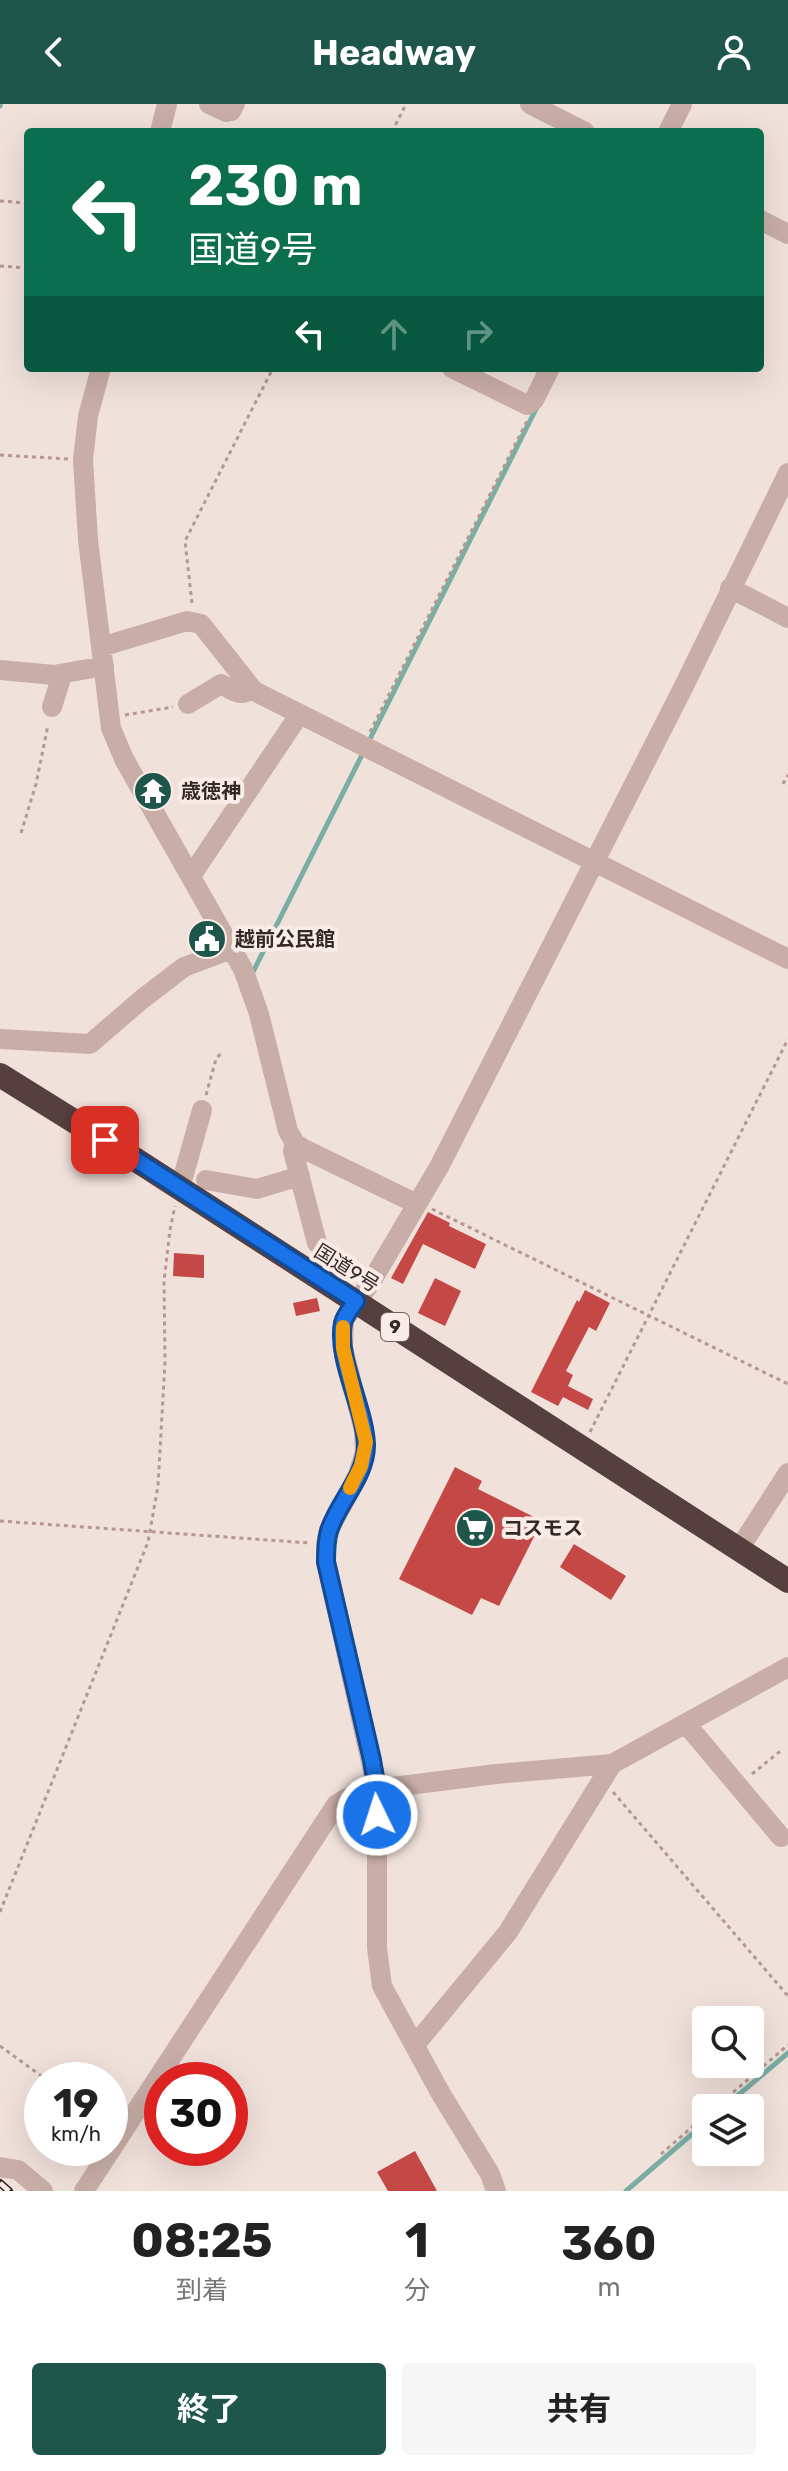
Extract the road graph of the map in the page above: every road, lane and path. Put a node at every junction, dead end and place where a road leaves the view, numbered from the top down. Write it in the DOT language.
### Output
graph roads {
  1 [pos="167,104"];
  2 [pos="209,104"];
  3 [pos="235,104"];
  4 [pos="406,104"];
  5 [pos="530,104"];
  6 [pos="682,104"];
  7 [pos="161,128"];
  8 [pos="394,128"];
  9 [pos="577,128"];
  10 [pos="670,128"];
  11 [pos="0,201"];
  12 [pos="24,203"];
  13 [pos="764,222"];
  14 [pos="788,234"];
  15 [pos="0,266"];
  16 [pos="24,268"];
  17 [pos="100,372"];
  18 [pos="271,372"];
  19 [pos="460,372"];
  20 [pos="548,372"];
  21 [pos="530,404"];
  22 [pos="0,455"];
  23 [pos="83,460"];
  24 [pos="788,473"];
  25 [pos="730,588"];
  26 [pos="788,618"];
  27 [pos="194,621"];
  28 [pos="102,656"];
  29 [pos="0,670"];
  30 [pos="62,675"];
  31 [pos="251,689"];
  32 [pos="188,704"];
  33 [pos="52,707"];
  34 [pos="299,715"];
  35 [pos="110,718"];
  36 [pos="363,746"];
  37 [pos="788,775"];
  38 [pos="783,784"];
  39 [pos="21,833"];
  40 [pos="594,862"];
  41 [pos="191,876"];
  42 [pos="232,949"];
  43 [pos="788,959"];
  44 [pos="0,1039"];
  45 [pos="788,1039"];
  46 [pos="222,1052"];
  47 [pos="0,1075"];
  48 [pos="202,1110"];
  49 [pos="295,1143"];
  50 [pos="300,1176"];
  51 [pos="206,1180"];
  52 [pos="180,1188"];
  53 [pos="417,1203"];
  54 [pos="317,1243"];
  55 [pos="356,1301"];
  56 [pos="649,1315"];
  57 [pos="788,1384"];
  58 [pos="592,1429"];
  59 [pos="788,1473"];
  60 [pos="0,1521"];
  61 [pos="326,1544"];
  62 [pos="739,1549"];
  63 [pos="788,1581"];
  64 [pos="788,1667"];
  65 [pos="687,1725"];
  66 [pos="783,1749"];
  67 [pos="607,1772"];
  68 [pos="738,1786"];
  69 [pos="377,1789"];
  70 [pos="781,1830"];
  71 [pos="0,1912"];
  72 [pos="788,1996"];
  73 [pos="415,2045"];
  74 [pos="788,2045"];
  75 [pos="0,2046"];
  76 [pos="24,2063"];
  77 [pos="731,2094"];
  78 [pos="128,2117"];
  79 [pos="692,2127"];
  80 [pos="661,2154"];
  81 [pos="98,2166"];
  82 [pos="0,2167"];
  83 [pos="43,2191"];
  84 [pos="84,2191"];
  85 [pos="496,2191"];
  1 -- 7 [label="street"];
  2 -- 3 [label="street"];
  4 -- 8 [label="path"];
  5 -- 9 [label="street"];
  6 -- 10 [label="street"];
  11 -- 12 [label="path"];
  13 -- 14 [label="street"];
  15 -- 16 [label="path"];
  17 -- 23 [label="street"];
  18 -- 27 [label="path"];
  19 -- 21 [label="street"];
  20 -- 21 [label="street"];
  21 -- 36 [label="path"];
  22 -- 23 [label="path"];
  23 -- 28 [label="street"];
  24 -- 25 [label="street"];
  25 -- 26 [label="street"];
  25 -- 40 [label="street"];
  27 -- 28 [label="street"];
  27 -- 31 [label="street"];
  28 -- 30 [label="street"];
  28 -- 35 [label="street"];
  29 -- 30 [label="street"];
  30 -- 33 [label="street"];
  31 -- 32 [label="street"];
  31 -- 34 [label="street"];
  32 -- 35 [label="path"];
  33 -- 39 [label="path"];
  34 -- 36 [label="street"];
  34 -- 41 [label="street"];
  35 -- 41 [label="street"];
  36 -- 40 [label="street"];
  37 -- 38 [label="path"];
  40 -- 43 [label="street"];
  40 -- 53 [label="street"];
  41 -- 42 [label="street"];
  42 -- 44 [label="street"];
  42 -- 49 [label="street"];
  45 -- 56 [label="path"];
  46 -- 48 [label="path"];
  47 -- 52 [label="highway, 国道9号 / 9"];
  48 -- 52 [label="street"];
  49 -- 50 [label="street"];
  49 -- 53 [label="street"];
  50 -- 51 [label="street"];
  50 -- 54 [label="street"];
  52 -- 55 [label="highway, 国道9号 / 9"];
  52 -- 71 [label="path"];
  53 -- 55 [label="street"];
  53 -- 56 [label="path"];
  55 -- 61 [label="street"];
  55 -- 62 [label="highway, 国道9号 / 9"];
  56 -- 57 [label="path"];
  56 -- 58 [label="path"];
  59 -- 62 [label="street"];
  60 -- 61 [label="path"];
  61 -- 69 [label="street"];
  62 -- 63 [label="highway, 国道9号 / 9"];
  64 -- 65 [label="street"];
  65 -- 67 [label="street"];
  65 -- 68 [label="street"];
  66 -- 68 [label="path"];
  67 -- 69 [label="street"];
  67 -- 72 [label="path"];
  67 -- 73 [label="street"];
  68 -- 70 [label="street"];
  69 -- 73 [label="street"];
  69 -- 78 [label="street"];
  73 -- 85 [label="street"];
  74 -- 77 [label="path"];
  75 -- 76 [label="path"];
  79 -- 80 [label="path"];
  81 -- 84 [label="street"];
  82 -- 83 [label="street"];
}
